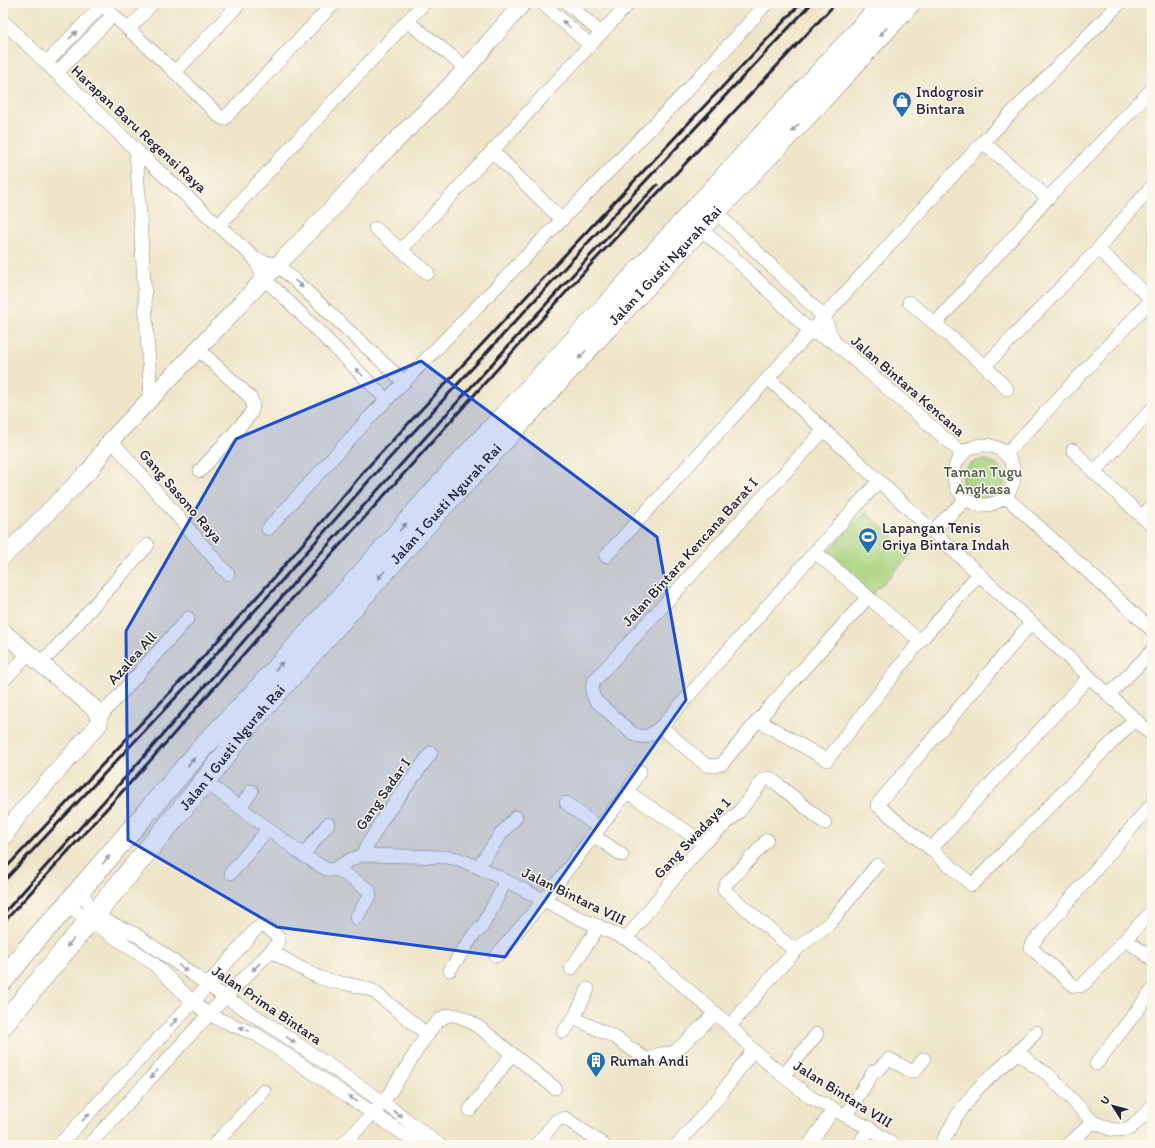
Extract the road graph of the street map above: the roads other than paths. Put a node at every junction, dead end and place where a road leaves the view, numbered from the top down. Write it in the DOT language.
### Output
graph roads {
  1 [pos="153,3"];
  2 [pos="240,3"];
  3 [pos="334,3"];
  4 [pos="424,3"];
  5 [pos="522,3"];
  6 [pos="542,3"];
  7 [pos="567,3"];
  8 [pos="629,3"];
  9 [pos="767,3"];
  10 [pos="884,3"];
  11 [pos="910,3"];
  12 [pos="1120,3"];
  13 [pos="101,4"];
  14 [pos="112,15"];
  15 [pos="3,21"];
  16 [pos="407,21"];
  17 [pos="129,29"];
  18 [pos="601,33"];
  19 [pos="590,45"];
  20 [pos="46,63"];
  21 [pos="466,69"];
  22 [pos="175,72"];
  23 [pos="57,73"];
  24 [pos="1152,89"];
  25 [pos="804,105"];
  26 [pos="983,142"];
  27 [pos="136,150"];
  28 [pos="492,151"];
  29 [pos="1152,186"];
  30 [pos="1048,198"];
  31 [pos="716,212"];
  32 [pos="562,220"];
  33 [pos="219,225"];
  34 [pos="375,228"];
  35 [pos="700,228"];
  36 [pos="1098,248"];
  37 [pos="755,249"];
  38 [pos="400,250"];
  39 [pos="253,257"];
  40 [pos="741,264"];
  41 [pos="278,265"];
  42 [pos="428,273"];
  43 [pos="264,279"];
  44 [pos="1152,299"];
  45 [pos="909,302"];
  46 [pos="824,317"];
  47 [pos="935,324"];
  48 [pos="597,328"];
  49 [pos="811,332"];
  50 [pos="834,342"];
  51 [pos="198,350"];
  52 [pos="985,366"];
  53 [pos="768,378"];
  54 [pos="404,382"];
  55 [pos="1007,389"];
  56 [pos="151,399"];
  57 [pos="387,400"];
  58 [pos="1152,409"];
  59 [pos="824,430"];
  60 [pos="111,440"];
  61 [pos="1072,450"];
  62 [pos="962,453"];
  63 [pos="1006,454"];
  64 [pos="200,471"];
  65 [pos="1094,472"];
  66 [pos="879,481"];
  67 [pos="1005,496"];
  68 [pos="966,500"];
  69 [pos="1152,506"];
  70 [pos="1142,516"];
  71 [pos="1152,526"];
  72 [pos="268,529"];
  73 [pos="932,531"];
  74 [pos="148,545"];
  75 [pos="815,552"];
  76 [pos="3,556"];
  77 [pos="606,556"];
  78 [pos="228,574"];
  79 [pos="979,574"];
  80 [pos="868,597"];
  81 [pos="188,618"];
  82 [pos="1031,623"];
  83 [pos="1152,630"];
  84 [pos="3,632"];
  85 [pos="920,641"];
  86 [pos="1152,651"];
  87 [pos="35,658"];
  88 [pos="1089,677"];
  89 [pos="3,681"];
  90 [pos="1109,695"];
  91 [pos="99,718"];
  92 [pos="1135,719"];
  93 [pos="758,720"];
  94 [pos="661,727"];
  95 [pos="1152,735"];
  96 [pos="431,753"];
  97 [pos="640,771"];
  98 [pos="205,781"];
  99 [pos="252,791"];
  100 [pos="627,792"];
  101 [pos="566,804"];
  102 [pos="1152,804"];
  103 [pos="240,807"];
  104 [pos="516,817"];
  105 [pos="825,822"];
  106 [pos="328,824"];
  107 [pos="268,829"];
  108 [pos="596,832"];
  109 [pos="3,838"];
  110 [pos="767,840"];
  111 [pos="704,844"];
  112 [pos="931,848"];
  113 [pos="303,855"];
  114 [pos="362,855"];
  115 [pos="622,855"];
  116 [pos="877,865"];
  117 [pos="478,867"];
  118 [pos="336,868"];
  119 [pos="231,873"];
  120 [pos="506,881"];
  121 [pos="74,897"];
  122 [pos="544,900"];
  123 [pos="1152,911"];
  124 [pos="92,916"];
  125 [pos="356,918"];
  126 [pos="599,926"];
  127 [pos="626,939"];
  128 [pos="1126,940"];
  129 [pos="272,951"];
  130 [pos="795,951"];
  131 [pos="496,956"];
  132 [pos="1152,959"];
  133 [pos="450,970"];
  134 [pos="571,970"];
  135 [pos="3,980"];
  136 [pos="208,985"];
  137 [pos="588,990"];
  138 [pos="1152,991"];
  139 [pos="225,997"];
  140 [pos="193,1002"];
  141 [pos="716,1013"];
  142 [pos="209,1015"];
  143 [pos="574,1018"];
  144 [pos="3,1024"];
  145 [pos="730,1026"];
  146 [pos="563,1032"];
  147 [pos="1036,1032"];
  148 [pos="428,1034"];
  149 [pos="817,1034"];
  150 [pos="753,1050"];
  151 [pos="1018,1052"];
  152 [pos="512,1054"];
  153 [pos="924,1059"];
  154 [pos="1096,1064"];
  155 [pos="783,1076"];
  156 [pos="555,1088"];
  157 [pos="264,1091"];
  158 [pos="383,1102"];
  159 [pos="1152,1106"];
  160 [pos="834,1109"];
  161 [pos="470,1110"];
  162 [pos="374,1113"];
  163 [pos="846,1116"];
  164 [pos="1093,1122"];
  165 [pos="869,1128"];
  166 [pos="59,1145"];
  167 [pos="89,1145"];
  168 [pos="214,1145"];
  169 [pos="342,1145"];
  170 [pos="420,1145"];
  171 [pos="440,1145"];
  172 [pos="536,1145"];
  173 [pos="604,1145"];
  174 [pos="676,1145"];
  175 [pos="809,1145"];
  176 [pos="859,1145"];
  177 [pos="894,1145"];
  178 [pos="941,1145"];
  179 [pos="1068,1145"];
  1 -- 17 [label="street"];
  2 -- 22 [label="street"];
  3 -- 22 [label="street"];
  4 -- 16 [label="street"];
  5 -- 21 [label="street"];
  19 -- 6 [label="street, one-way"];
  7 -- 18 [label="street"];
  8 -- 18 [label="street"];
  9 -- 32 [label="street"];
  10 -- 25 [label="main road, Jalan I Gusti Ngurah Rai"];
  11 -- 25 [label="main road, Jalan I Gusti Ngurah Rai, one-way"];
  12 -- 26 [label="street"];
  13 -- 14 [label="street"];
  20 -- 13 [label="street, one-way"];
  14 -- 17 [label="street"];
  14 -- 23 [label="street"];
  15 -- 20 [label="street, Harapan Baru Regensi Raya"];
  16 -- 21 [label="street"];
  16 -- 33 [label="street"];
  17 -- 22 [label="street"];
  18 -- 19 [label="street"];
  19 -- 28 [label="street"];
  20 -- 23 [label="street, Harapan Baru Regensi Raya"];
  21 -- 41 [label="street"];
  23 -- 27 [label="street, Harapan Baru Regensi Raya"];
  24 -- 30 [label="street"];
  25 -- 31 [label="main road, Jalan I Gusti Ngurah Rai, one-way"];
  25 -- 48 [label="main road, Jalan I Gusti Ngurah Rai"];
  26 -- 30 [label="street"];
  26 -- 46 [label="street"];
  27 -- 33 [label="street, Harapan Baru Regensi Raya"];
  27 -- 56 [label="street"];
  28 -- 32 [label="street"];
  28 -- 38 [label="street"];
  29 -- 36 [label="street"];
  30 -- 47 [label="street"];
  31 -- 35 [label="main road, Jalan I Gusti Ngurah Rai"];
  31 -- 37 [label="street, Jalan Bintara Kencana"];
  32 -- 54 [label="street"];
  33 -- 39 [label="street, Harapan Baru Regensi Raya"];
  34 -- 38 [label="street"];
  35 -- 40 [label="street, Jalan Bintara Kencana"];
  35 -- 48 [label="main road, Jalan I Gusti Ngurah Rai"];
  36 -- 44 [label="street"];
  36 -- 52 [label="street"];
  37 -- 40 [label="street"];
  37 -- 46 [label="street, Jalan Bintara Kencana"];
  38 -- 42 [label="street"];
  39 -- 41 [label="street, Harapan Baru Regensi Raya"];
  39 -- 43 [label="street, Harapan Baru Regensi Raya"];
  40 -- 49 [label="street, Jalan Bintara Kencana"];
  41 -- 43 [label="street"];
  41 -- 54 [label="street, Harapan Baru Regensi Raya, one-way"];
  43 -- 51 [label="street"];
  57 -- 43 [label="street, Harapan Baru Regensi Raya, one-way"];
  44 -- 63 [label="street"];
  45 -- 47 [label="street"];
  46 -- 49 [label="street"];
  46 -- 50 [label="street, Jalan Bintara Kencana"];
  47 -- 52 [label="street"];
  48 -- 98 [label="main road, Jalan I Gusti Ngurah Rai, one-way"];
  121 -- 48 [label="main road, Jalan I Gusti Ngurah Rai, one-way"];
  49 -- 50 [label="street, Jalan Bintara Kencana"];
  49 -- 53 [label="street"];
  50 -- 62 [label="street, Jalan Bintara Kencana"];
  51 -- 56 [label="street"];
  51 -- 64 [label="street"];
  52 -- 55 [label="street"];
  53 -- 59 [label="street"];
  53 -- 77 [label="street"];
  54 -- 57 [label="street"];
  56 -- 60 [label="street"];
  57 -- 72 [label="street"];
  58 -- 65 [label="street"];
  59 -- 66 [label="street"];
  59 -- 94 [label="street, Jalan Bintara Kencana Barat I"];
  60 -- 76 [label="street"];
  60 -- 78 [label="street, Gang Sasono Raya"];
  61 -- 65 [label="street"];
  62 -- 63 [label="street"];
  62 -- 68 [label="street"];
  63 -- 67 [label="street"];
  65 -- 70 [label="street"];
  66 -- 73 [label="street"];
  66 -- 75 [label="street"];
  67 -- 68 [label="street"];
  67 -- 83 [label="street"];
  68 -- 73 [label="street"];
  69 -- 70 [label="street"];
  70 -- 71 [label="street"];
  73 -- 79 [label="street"];
  74 -- 87 [label="street"];
  75 -- 80 [label="street"];
  75 -- 94 [label="street"];
  79 -- 82 [label="street"];
  79 -- 85 [label="street"];
  80 -- 85 [label="street"];
  80 -- 93 [label="street"];
  81 -- 91 [label="street, Azalea All"];
  82 -- 88 [label="street"];
  82 -- 112 [label="street"];
  84 -- 87 [label="street"];
  85 -- 93 [label="street"];
  86 -- 90 [label="street"];
  87 -- 89 [label="street"];
  87 -- 91 [label="street"];
  88 -- 90 [label="street"];
  88 -- 112 [label="street"];
  90 -- 92 [label="street"];
  91 -- 109 [label="street"];
  92 -- 95 [label="street"];
  92 -- 112 [label="street"];
  93 -- 94 [label="street"];
  96 -- 114 [label="street, Gang Sadar I"];
  97 -- 100 [label="street"];
  98 -- 103 [label="street"];
  98 -- 124 [label="main road, Jalan I Gusti Ngurah Rai"];
  99 -- 103 [label="street"];
  100 -- 108 [label="street"];
  100 -- 111 [label="street"];
  101 -- 108 [label="street"];
  102 -- 128 [label="street"];
  103 -- 107 [label="street"];
  104 -- 117 [label="street"];
  105 -- 111 [label="street, Gang Swadaya 1"];
  106 -- 113 [label="street"];
  107 -- 113 [label="street"];
  107 -- 119 [label="street"];
  108 -- 115 [label="street"];
  108 -- 122 [label="street"];
  110 -- 130 [label="street"];
  111 -- 127 [label="street, Gang Swadaya 1"];
  113 -- 118 [label="street"];
  114 -- 117 [label="street, Jalan Bintara VIII"];
  114 -- 118 [label="street, Jalan Bintara VIII"];
  116 -- 130 [label="street"];
  117 -- 120 [label="street, Jalan Bintara VIII"];
  118 -- 125 [label="street"];
  120 -- 122 [label="street, Jalan Bintara VIII"];
  120 -- 133 [label="street"];
  121 -- 124 [label="street, Jalan Prima Bintara"];
  121 -- 124 [label="street, Jalan Prima Bintara"];
  121 -- 135 [label="main road, Jalan I Gusti Ngurah Rai"];
  122 -- 126 [label="street, Jalan Bintara VIII"];
  122 -- 131 [label="street"];
  123 -- 128 [label="street"];
  124 -- 136 [label="street, Jalan Prima Bintara, one-way"];
  124 -- 140 [label="street, Jalan Prima Bintara"];
  124 -- 144 [label="main road, Jalan I Gusti Ngurah Rai, one-way"];
  126 -- 127 [label="street, Jalan Bintara VIII"];
  126 -- 134 [label="street"];
  127 -- 141 [label="street, Jalan Bintara VIII"];
  128 -- 132 [label="street"];
  129 -- 136 [label="street"];
  129 -- 139 [label="street, one-way"];
  129 -- 148 [label="street"];
  130 -- 145 [label="street"];
  136 -- 139 [label="street, Jalan Prima Bintara"];
  136 -- 140 [label="street"];
  137 -- 143 [label="street"];
  138 -- 154 [label="street"];
  139 -- 142 [label="street"];
  139 -- 158 [label="street, Jalan Prima Bintara, one-way"];
  140 -- 142 [label="street, Jalan Prima Bintara"];
  166 -- 140 [label="street, one-way"];
  141 -- 143 [label="street"];
  141 -- 145 [label="street, Jalan Bintara VIII"];
  162 -- 142 [label="street, Jalan Prima Bintara, one-way"];
  142 -- 167 [label="street, one-way"];
  143 -- 146 [label="street"];
  145 -- 150 [label="street, Jalan Bintara VIII"];
  147 -- 151 [label="street"];
  148 -- 152 [label="street"];
  148 -- 158 [label="street"];
  149 -- 155 [label="street"];
  150 -- 155 [label="street, Jalan Bintara VIII"];
  150 -- 174 [label="street"];
  151 -- 164 [label="street"];
  151 -- 178 [label="street"];
  152 -- 156 [label="street"];
  152 -- 161 [label="street"];
  153 -- 163 [label="street"];
  155 -- 160 [label="street, Jalan Bintara VIII"];
  157 -- 168 [label="street"];
  158 -- 162 [label="street"];
  158 -- 171 [label="street, Jalan Prima Bintara, one-way"];
  159 -- 164 [label="street"];
  160 -- 163 [label="street, Jalan Bintara VIII"];
  160 -- 175 [label="street"];
  162 -- 169 [label="street"];
  162 -- 170 [label="street, Jalan Prima Bintara"];
  163 -- 165 [label="street, Jalan Bintara VIII"];
  164 -- 179 [label="street"];
  165 -- 176 [label="street"];
  165 -- 177 [label="street, Jalan Bintara VIII"];
  172 -- 173 [label="street"];
}
